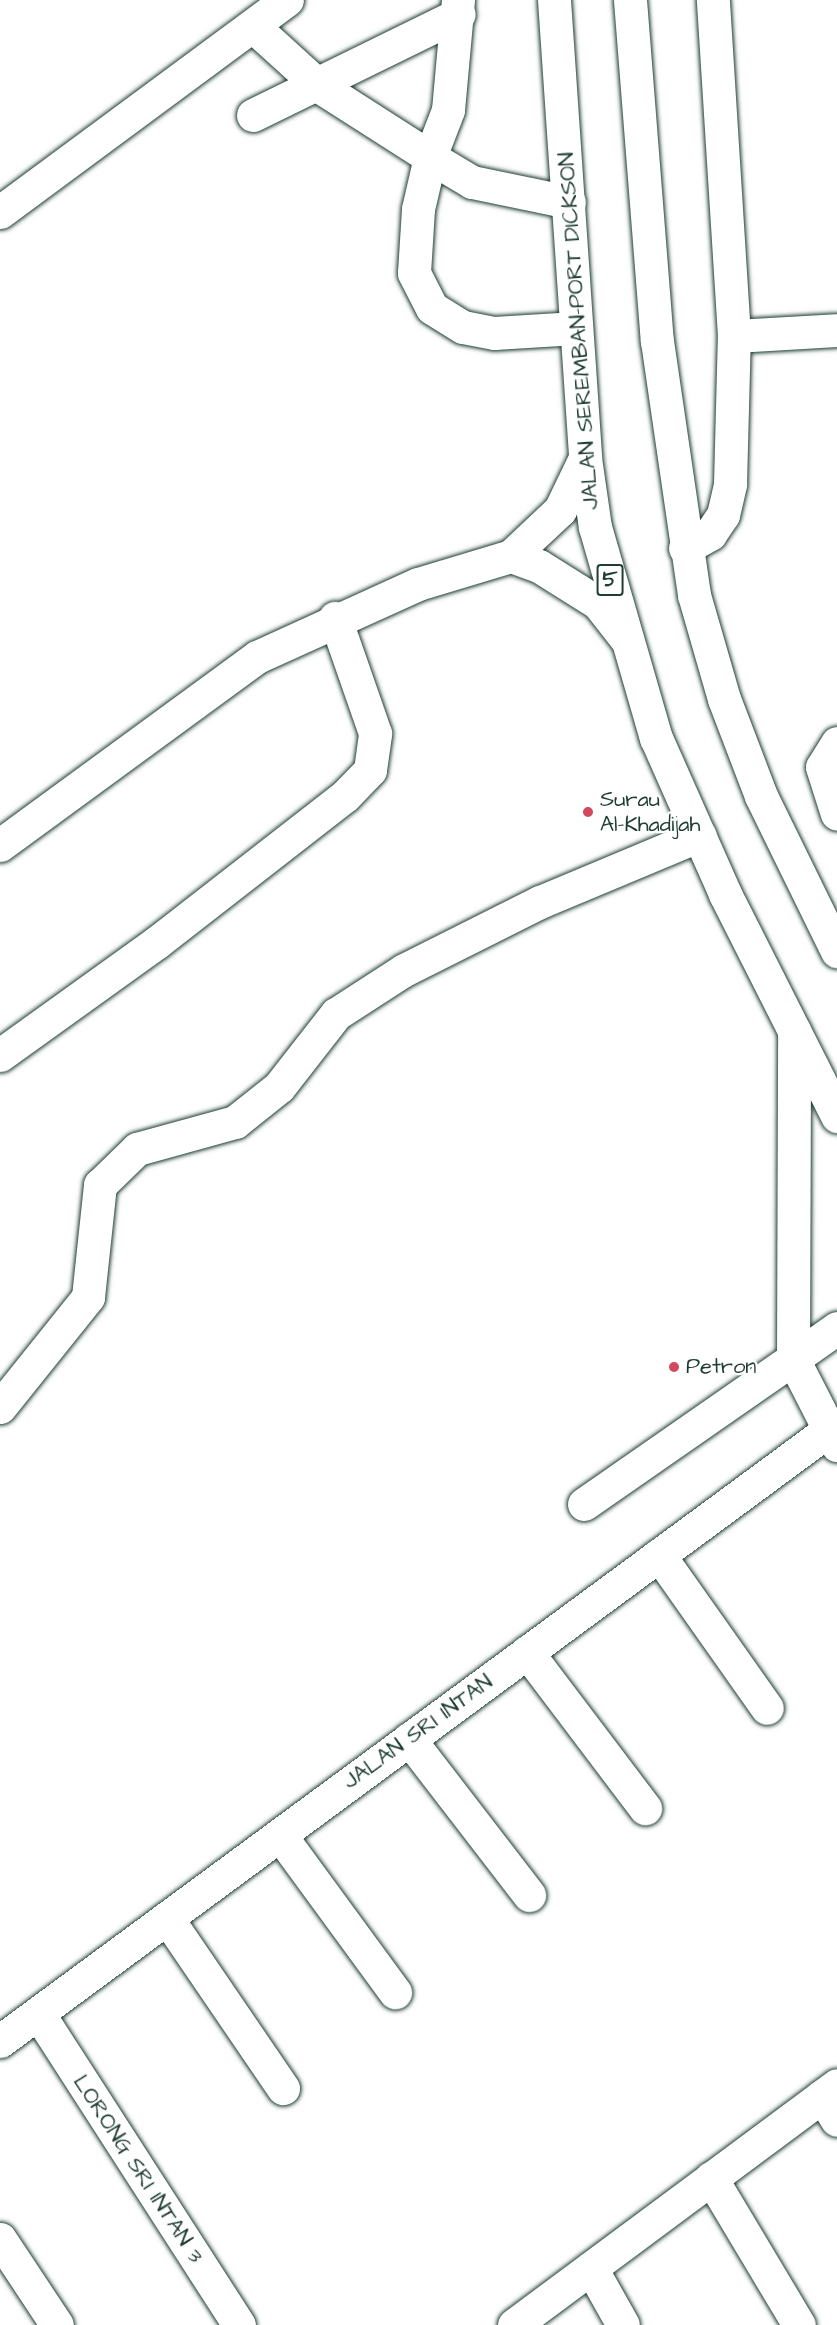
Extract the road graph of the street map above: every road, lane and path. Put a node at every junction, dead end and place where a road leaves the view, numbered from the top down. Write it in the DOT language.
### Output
graph roads {
  1 [pos="287,0"];
  2 [pos="630,0"];
  3 [pos="713,0"];
  4 [pos="557,5"];
  5 [pos="458,7"];
  6 [pos="254,27"];
  7 [pos="319,86"];
  8 [pos="252,115"];
  9 [pos="430,158"];
  10 [pos="569,202"];
  11 [pos="0,212"];
  12 [pos="576,328"];
  13 [pos="837,330"];
  14 [pos="734,336"];
  15 [pos="585,458"];
  16 [pos="685,548"];
  17 [pos="511,556"];
  18 [pos="335,618"];
  19 [pos="627,640"];
  20 [pos="837,742"];
  21 [pos="837,814"];
  22 [pos="700,836"];
  23 [pos="0,844"];
  24 [pos="837,951"];
  25 [pos="794,1031"];
  26 [pos="0,1055"];
  27 [pos="837,1116"];
  28 [pos="837,1328"];
  29 [pos="793,1359"];
  30 [pos="0,1407"];
  31 [pos="834,1433"];
  32 [pos="584,1504"];
  33 [pos="658,1556"];
  34 [pos="527,1652"];
  35 [pos="767,1708"];
  36 [pos="409,1739"];
  37 [pos="645,1808"];
  38 [pos="280,1835"];
  39 [pos="530,1895"];
  40 [pos="167,1918"];
  41 [pos="395,1992"];
  42 [pos="38,2013"];
  43 [pos="0,2041"];
  44 [pos="282,2088"];
  45 [pos="832,2100"];
  46 [pos="711,2178"];
  47 [pos="0,2239"];
  48 [pos="591,2268"];
  49 [pos="57,2325"];
  50 [pos="239,2325"];
  51 [pos="514,2325"];
  52 [pos="623,2325"];
  53 [pos="799,2325"];
  1 -- 6 [label="main road"];
  2 -- 16 [label="main road"];
  3 -- 14 [label="main road"];
  4 -- 10 [label="main road, JALAN SEREMBAN-PORT DICKSON / 5"];
  5 -- 7 [label="main road"];
  5 -- 9 [label="main road"];
  6 -- 7 [label="main road"];
  6 -- 11 [label="main road"];
  7 -- 8 [label="main road"];
  7 -- 9 [label="main road"];
  9 -- 10 [label="main road"];
  9 -- 12 [label="main road"];
  10 -- 12 [label="main road, JALAN SEREMBAN-PORT DICKSON / 5"];
  12 -- 15 [label="main road, JALAN SEREMBAN-PORT DICKSON / 5"];
  13 -- 14 [label="main road"];
  14 -- 16 [label="main road"];
  15 -- 17 [label="main road"];
  15 -- 19 [label="main road, JALAN SEREMBAN-PORT DICKSON / 5"];
  16 -- 24 [label="main road"];
  17 -- 18 [label="main road"];
  17 -- 19 [label="main road"];
  18 -- 23 [label="main road"];
  18 -- 26 [label="main road"];
  19 -- 22 [label="main road, JALAN SEREMBAN-PORT DICKSON / 5"];
  20 -- 21 [label="main road"];
  22 -- 25 [label="main road, JALAN SEREMBAN-PORT DICKSON / 5"];
  22 -- 30 [label="main road"];
  25 -- 27 [label="main road, JALAN SEREMBAN-PORT DICKSON / 5"];
  25 -- 29 [label="main road"];
  28 -- 29 [label="main road"];
  29 -- 31 [label="main road"];
  29 -- 32 [label="main road"];
  31 -- 33 [label="main road, JALAN SRI INTAN"];
  33 -- 34 [label="main road, JALAN SRI INTAN"];
  33 -- 35 [label="main road"];
  34 -- 36 [label="main road, JALAN SRI INTAN"];
  34 -- 37 [label="main road"];
  36 -- 38 [label="main road, JALAN SRI INTAN"];
  36 -- 39 [label="main road"];
  38 -- 40 [label="main road, JALAN SRI INTAN"];
  38 -- 41 [label="main road"];
  40 -- 42 [label="main road, JALAN SRI INTAN"];
  40 -- 44 [label="main road"];
  42 -- 43 [label="main road, JALAN SRI INTAN"];
  42 -- 50 [label="main road, LORONG SRI INTAN 3"];
  45 -- 46 [label="main road"];
  46 -- 48 [label="main road"];
  46 -- 53 [label="main road"];
  47 -- 49 [label="main road"];
  48 -- 51 [label="main road"];
  48 -- 52 [label="main road"];
}
